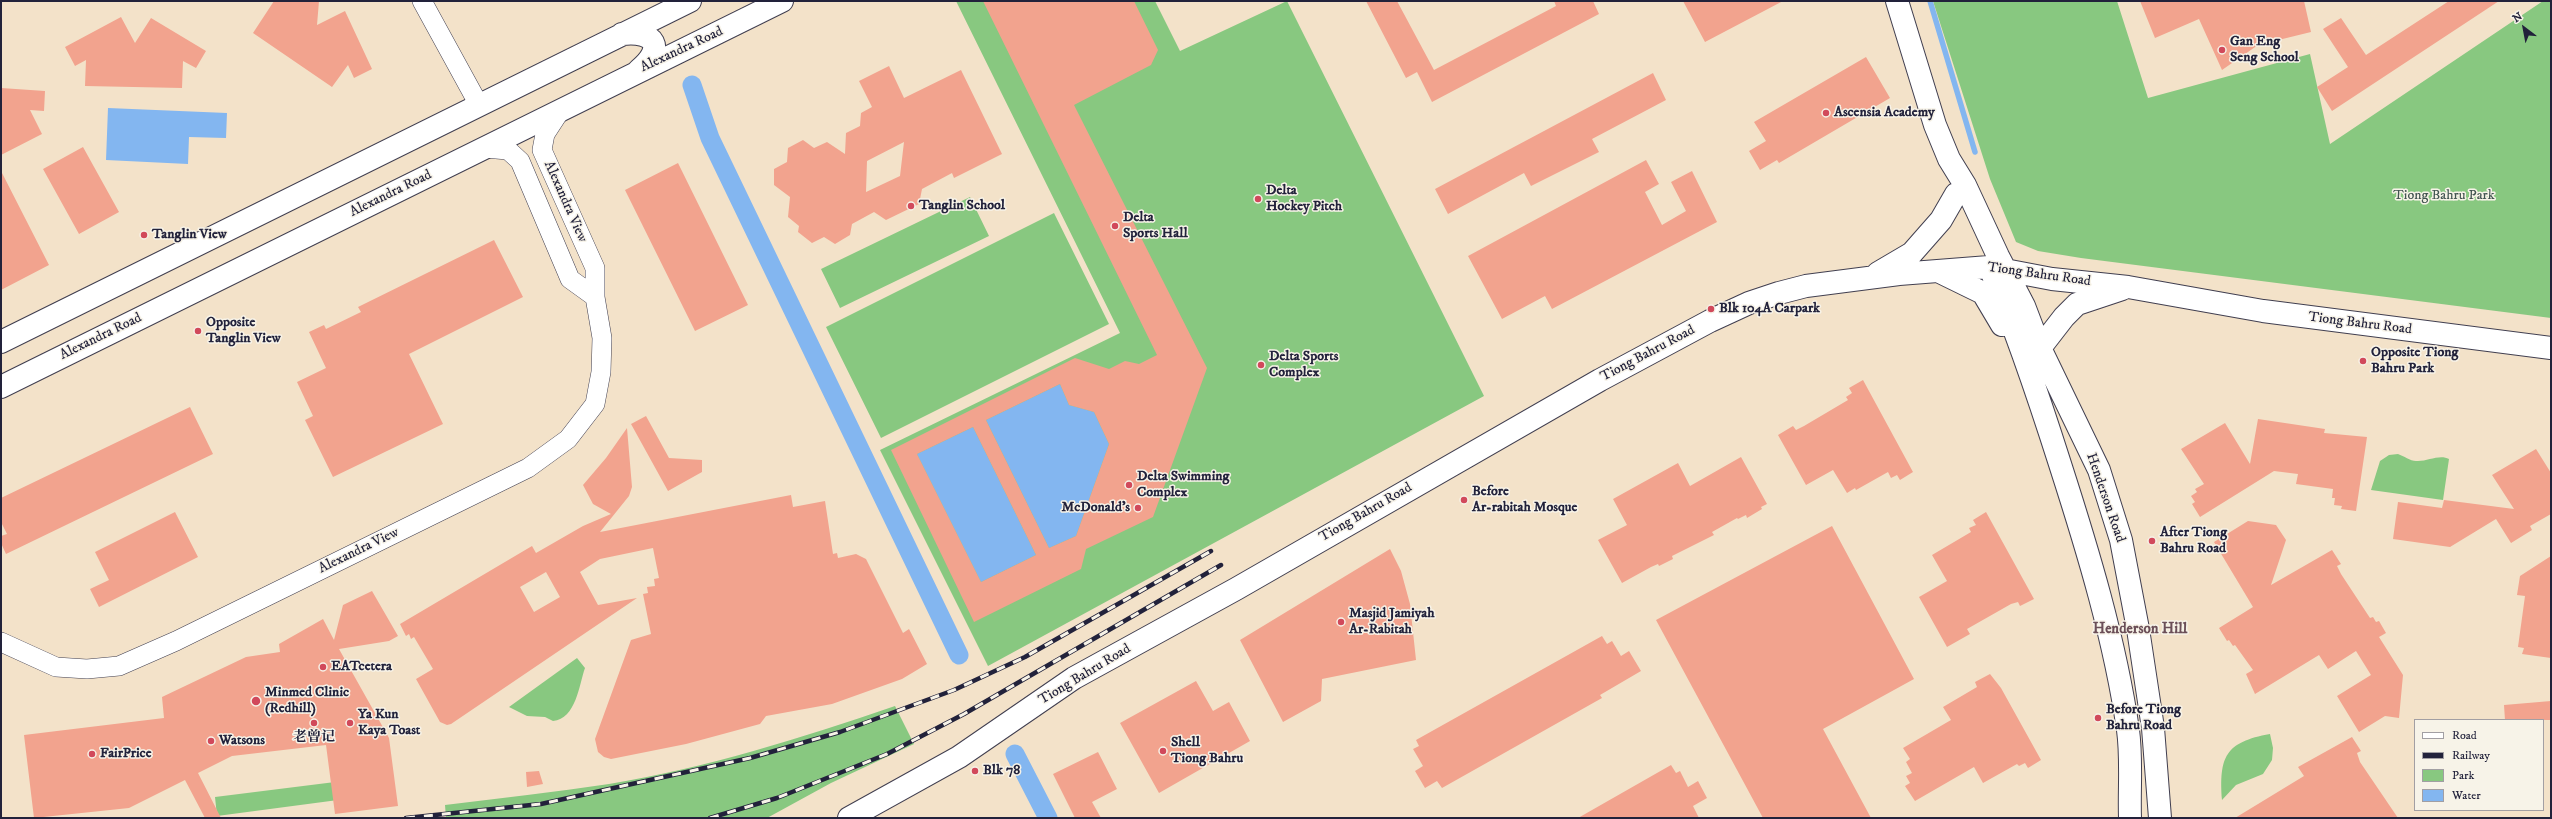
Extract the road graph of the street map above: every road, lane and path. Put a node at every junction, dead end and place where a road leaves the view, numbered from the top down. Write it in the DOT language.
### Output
graph roads {
  1 [pos="422,1"];
  2 [pos="690,1"];
  3 [pos="782,1"];
  4 [pos="1897,1"];
  5 [pos="622,34"];
  6 [pos="638,71"];
  7 [pos="479,106"];
  8 [pos="560,111"];
  9 [pos="484,148"];
  10 [pos="1949,159"];
  11 [pos="1956,194"];
  12 [pos="1997,268"];
  13 [pos="1938,272"];
  14 [pos="1870,278"];
  15 [pos="2128,287"];
  16 [pos="595,297"];
  17 [pos="1,342"];
  18 [pos="2040,348"];
  19 [pos="2551,348"];
  20 [pos="1,387"];
  21 [pos="2045,416"];
  22 [pos="1,642"];
  23 [pos="849,818"];
  24 [pos="2130,818"];
  25 [pos="2160,818"];
  1 -- 7 [label="street"];
  2 -- 5 [label="main road"];
  3 -- 6 [label="main road, Alexandra Road"];
  4 -- 10 [label="main road, Henderson Road"];
  5 -- 6 [label="main road"];
  5 -- 7 [label="main road"];
  6 -- 8 [label="main road, Alexandra Road"];
  7 -- 17 [label="main road"];
  8 -- 9 [label="main road, Alexandra Road"];
  8 -- 16 [label="street, Alexandra View"];
  9 -- 16 [label="street, Alexandra View"];
  9 -- 20 [label="main road, Alexandra Road"];
  10 -- 11 [label="main road, Henderson Road"];
  10 -- 12 [label="main road, Henderson Road"];
  11 -- 12 [label="main road, Henderson Road"];
  11 -- 14 [label="main road"];
  12 -- 13 [label="main road, Tiong Bahru Road"];
  12 -- 15 [label="main road, Tiong Bahru Road"];
  12 -- 18 [label="main road, Henderson Road"];
  12 -- 21 [label="main road, Henderson Road"];
  13 -- 14 [label="main road, Tiong Bahru Road"];
  13 -- 21 [label="main road"];
  14 -- 23 [label="main road, Tiong Bahru Road"];
  15 -- 18 [label="main road"];
  15 -- 19 [label="main road, Tiong Bahru Road"];
  16 -- 22 [label="street, Alexandra View"];
  18 -- 25 [label="main road, Henderson Road"];
  21 -- 24 [label="main road, Henderson Road"];
}
